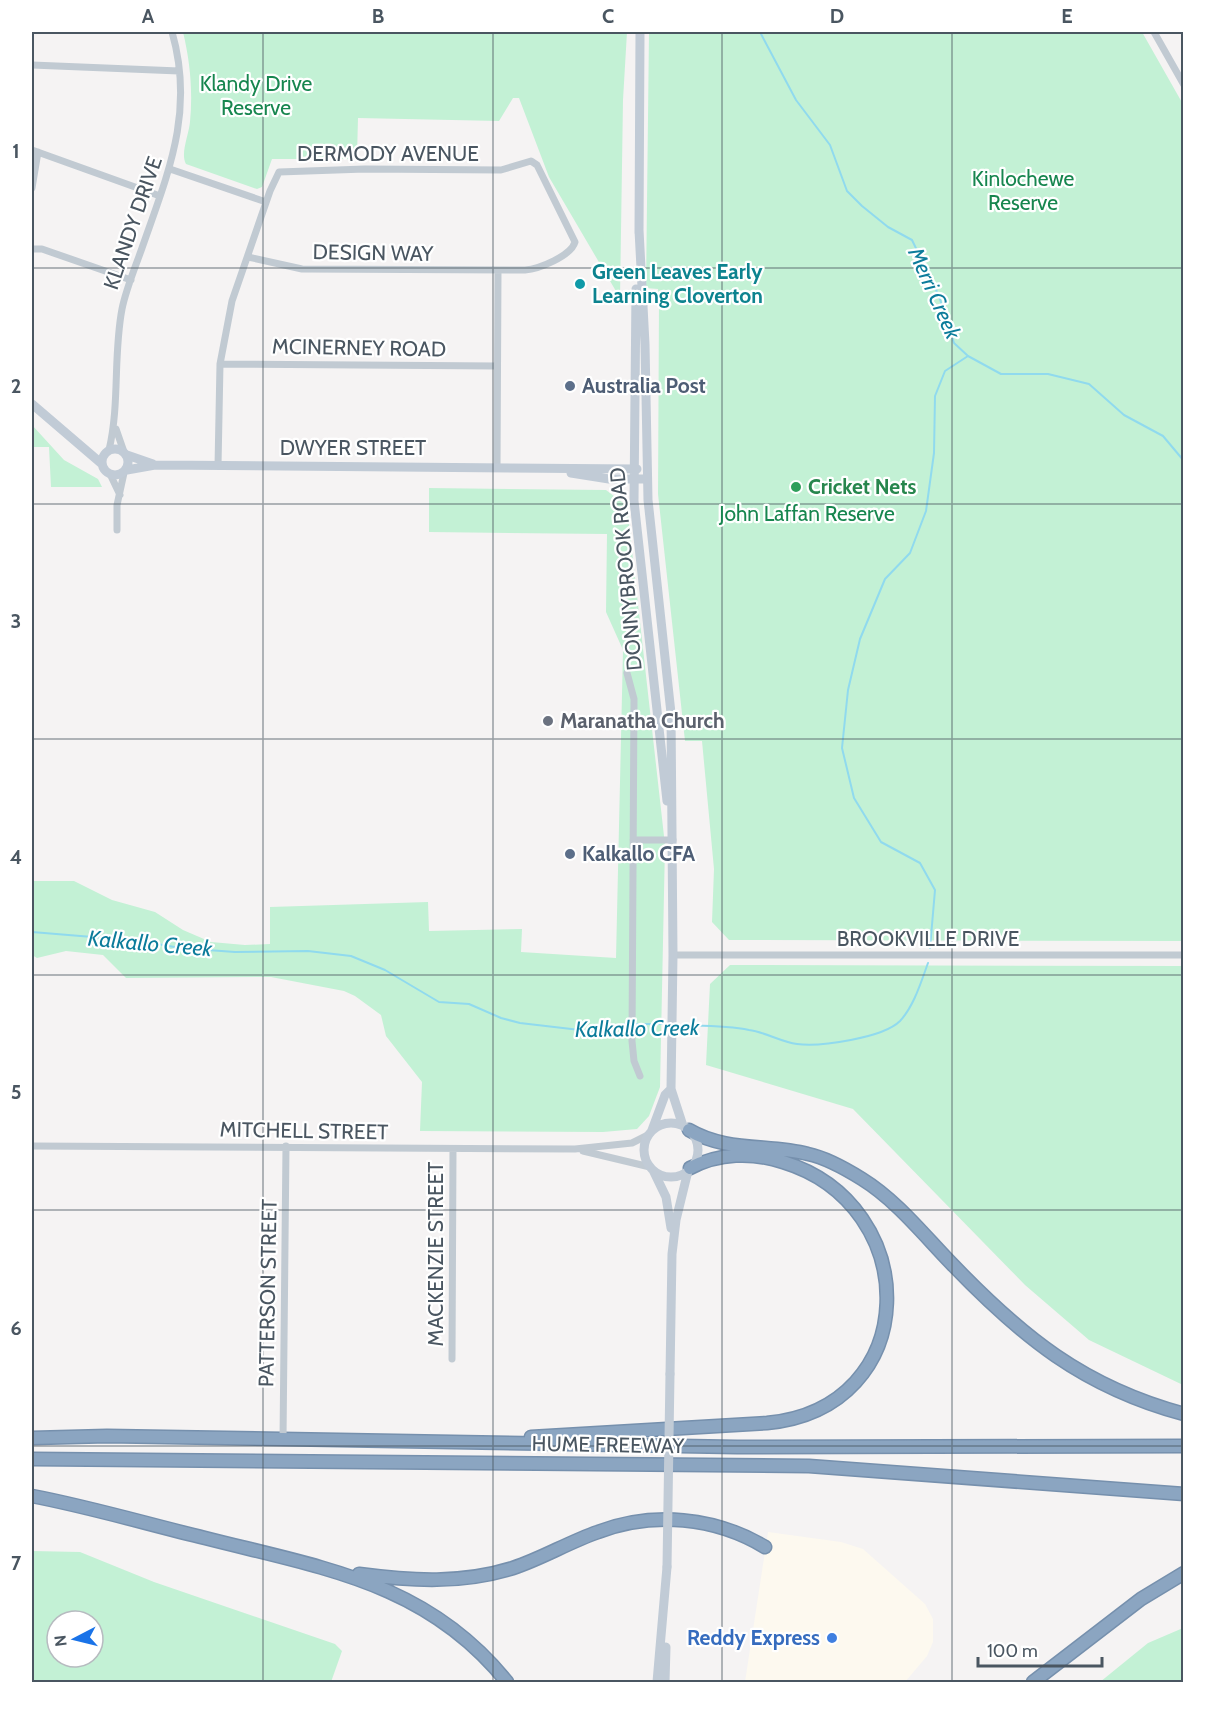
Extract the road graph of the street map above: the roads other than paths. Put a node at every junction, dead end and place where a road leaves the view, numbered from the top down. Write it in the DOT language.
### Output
graph roads {
  1 [pos="172,32"];
  2 [pos="640,32"];
  3 [pos="1154,32"];
  4 [pos="32,65"];
  5 [pos="180,71"];
  6 [pos="1184,85"];
  7 [pos="35,151"];
  8 [pos="170,169"];
  9 [pos="32,188"];
  10 [pos="160,196"];
  11 [pos="266,202"];
  12 [pos="639,230"];
  13 [pos="574,237"];
  14 [pos="32,249"];
  15 [pos="248,257"];
  16 [pos="498,272"];
  17 [pos="130,280"];
  18 [pos="220,364"];
  19 [pos="497,366"];
  20 [pos="32,404"];
  21 [pos="115,426"];
  22 [pos="76,444"];
  23 [pos="107,451"];
  24 [pos="126,453"];
  25 [pos="102,464"];
  26 [pos="155,465"];
  27 [pos="218,466"];
  28 [pos="497,468"];
  29 [pos="125,471"];
  30 [pos="110,474"];
  31 [pos="633,474"];
  32 [pos="647,479"];
  33 [pos="120,495"];
  34 [pos="117,530"];
  35 [pos="627,674"];
  36 [pos="672,836"];
  37 [pos="633,840"];
  38 [pos="673,956"];
  39 [pos="1184,956"];
  40 [pos="640,1076"];
  41 [pos="671,1089"];
  42 [pos="686,1128"];
  43 [pos="650,1133"];
  44 [pos="32,1146"];
  45 [pos="286,1146"];
  46 [pos="453,1149"];
  47 [pos="575,1149"];
  48 [pos="652,1169"];
  49 [pos="689,1170"];
  50 [pos="672,1254"];
  51 [pos="452,1359"];
  52 [pos="1184,1414"];
  53 [pos="32,1438"];
  54 [pos="283,1440"];
  55 [pos="460,1444"];
  56 [pos="1184,1446"];
  57 [pos="32,1459"];
  58 [pos="1184,1494"];
  59 [pos="32,1496"];
  60 [pos="765,1547"];
  61 [pos="668,1567"];
  62 [pos="331,1570"];
  63 [pos="1184,1573"];
  64 [pos="507,1683"];
  65 [pos="657,1683"];
  66 [pos="665,1683"];
  67 [pos="1033,1683"];
  1 -- 5 [label="street, KLANDY DRIVE"];
  2 -- 12 [label="main road, DONNYBROOK ROAD"];
  3 -- 6 [label="street"];
  4 -- 5 [label="street"];
  5 -- 8 [label="street, KLANDY DRIVE"];
  7 -- 9 [label="street"];
  7 -- 10 [label="street"];
  8 -- 10 [label="street, KLANDY DRIVE"];
  8 -- 11 [label="street"];
  10 -- 17 [label="street, KLANDY DRIVE"];
  11 -- 13 [label="street, DERMODY AVENUE"];
  11 -- 15 [label="street, DERMODY AVENUE"];
  12 -- 31 [label="main road, DONNYBROOK ROAD"];
  12 -- 32 [label="main road, DONNYBROOK ROAD"];
  13 -- 16 [label="street, DESIGN WAY"];
  14 -- 17 [label="street"];
  15 -- 16 [label="street, DESIGN WAY"];
  15 -- 18 [label="street, DERMODY AVENUE"];
  16 -- 19 [label="street"];
  17 -- 21 [label="street, KLANDY DRIVE"];
  18 -- 19 [label="street, MCINERNEY ROAD"];
  18 -- 27 [label="street, DERMODY AVENUE"];
  19 -- 28 [label="street"];
  20 -- 22 [label="main road"];
  21 -- 23 [label="street, KLANDY DRIVE"];
  21 -- 24 [label="street, KLANDY DRIVE"];
  22 -- 23 [label="main road"];
  22 -- 25 [label="main road"];
  23 -- 24 [label="main road"];
  23 -- 25 [label="main road"];
  24 -- 26 [label="main road, DWYER STREET"];
  24 -- 29 [label="main road"];
  25 -- 30 [label="main road"];
  26 -- 27 [label="main road, DWYER STREET"];
  26 -- 29 [label="main road, DWYER STREET"];
  27 -- 28 [label="main road, DWYER STREET"];
  28 -- 31 [label="main road, DWYER STREET"];
  29 -- 30 [label="main road"];
  29 -- 33 [label="street"];
  30 -- 33 [label="street"];
  31 -- 32 [label="main road, DWYER STREET"];
  31 -- 36 [label="main road, DONNYBROOK ROAD"];
  32 -- 36 [label="main road, DONNYBROOK ROAD"];
  33 -- 34 [label="street"];
  35 -- 37 [label="street, DONNYBROOK ROAD"];
  36 -- 37 [label="street"];
  36 -- 38 [label="main road, DONNYBROOK ROAD"];
  37 -- 40 [label="street, DONNYBROOK ROAD"];
  38 -- 39 [label="street, BROOKVILLE DRIVE"];
  38 -- 41 [label="main road, DONNYBROOK ROAD"];
  41 -- 42 [label="main road, DONNYBROOK ROAD"];
  41 -- 43 [label="main road, DONNYBROOK ROAD"];
  42 -- 43 [label="main road"];
  42 -- 49 [label="main road"];
  42 -- 52 [label="highway"];
  43 -- 47 [label="street, MITCHELL STREET"];
  43 -- 48 [label="main road"];
  44 -- 45 [label="street, MITCHELL STREET"];
  45 -- 46 [label="street, MITCHELL STREET"];
  45 -- 54 [label="street, PATTERSON STREET"];
  46 -- 47 [label="street, MITCHELL STREET"];
  46 -- 51 [label="street, MACKENZIE STREET"];
  47 -- 48 [label="street, MITCHELL STREET"];
  48 -- 49 [label="main road"];
  48 -- 50 [label="main road"];
  49 -- 50 [label="main road"];
  49 -- 55 [label="highway"];
  50 -- 61 [label="main road, bridge"];
  53 -- 54 [label="highway, HUME FREEWAY"];
  54 -- 55 [label="highway, HUME FREEWAY"];
  55 -- 56 [label="highway, HUME FREEWAY"];
  57 -- 58 [label="highway, HUME FREEWAY"];
  59 -- 62 [label="highway"];
  60 -- 62 [label="highway"];
  61 -- 65 [label="main road"];
  61 -- 66 [label="main road"];
  62 -- 64 [label="highway"];
  63 -- 67 [label="highway"];
}
